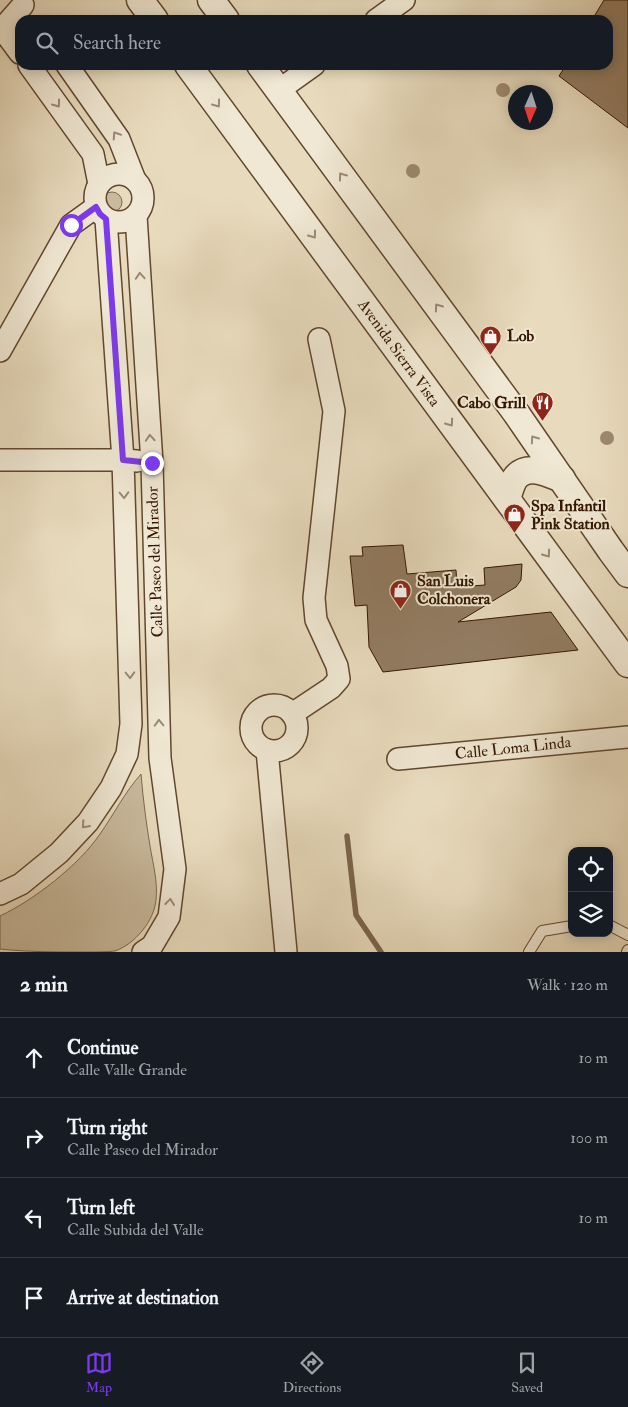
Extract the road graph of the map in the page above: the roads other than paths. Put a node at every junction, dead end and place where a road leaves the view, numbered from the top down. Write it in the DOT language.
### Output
graph roads {
  1 [pos="140,0"];
  2 [pos="212,0"];
  3 [pos="404,0"];
  4 [pos="151,15"];
  5 [pos="222,15"];
  6 [pos="383,15"];
  7 [pos="15,17"];
  8 [pos="1,28"];
  9 [pos="15,46"];
  10 [pos="33,70"];
  11 [pos="71,70"];
  12 [pos="192,70"];
  13 [pos="264,70"];
  14 [pos="307,70"];
  15 [pos="279,90"];
  16 [pos="135,180"];
  17 [pos="99,184"];
  18 [pos="101,213"];
  19 [pos="136,216"];
  20 [pos="319,340"];
  21 [pos="0,351"];
  22 [pos="0,460"];
  23 [pos="123,460"];
  24 [pos="152,463"];
  25 [pos="562,479"];
  26 [pos="507,499"];
  27 [pos="628,574"];
  28 [pos="157,636"];
  29 [pos="128,638"];
  30 [pos="628,664"];
  31 [pos="292,714"];
  32 [pos="628,737"];
  33 [pos="266,750"];
  34 [pos="127,754"];
  35 [pos="160,758"];
  36 [pos="398,759"];
  37 [pos="0,894"];
  38 [pos="568,927"];
  39 [pos="613,927"];
  40 [pos="628,936"];
  41 [pos="151,950"];
  42 [pos="286,952"];
  43 [pos="529,952"];
  1 -- 4 [label="street"];
  2 -- 5 [label="street"];
  3 -- 6 [label="street"];
  7 -- 8 [label="street"];
  8 -- 9 [label="street"];
  10 -- 17 [label="street, one-way"];
  16 -- 11 [label="street, one-way"];
  12 -- 26 [label="street, Avenida Sierra Vista, one-way"];
  13 -- 15 [label="street"];
  14 -- 15 [label="street"];
  25 -- 15 [label="street, one-way"];
  16 -- 17 [label="street"];
  16 -- 19 [label="street"];
  17 -- 18 [label="street"];
  18 -- 19 [label="street"];
  18 -- 21 [label="street"];
  18 -- 23 [label="street, Calle Paseo del Mirador"];
  24 -- 19 [label="street, Calle Paseo del Mirador, one-way"];
  20 -- 31 [label="street"];
  22 -- 23 [label="street"];
  23 -- 24 [label="street"];
  23 -- 29 [label="street, Calle Paseo del Mirador, one-way"];
  24 -- 28 [label="street, Calle Paseo del Mirador"];
  25 -- 26 [label="street"];
  25 -- 27 [label="street"];
  26 -- 30 [label="street, Avenida Sierra Vista, one-way"];
  28 -- 29 [label="street"];
  35 -- 28 [label="street, Calle Paseo del Mirador, one-way"];
  29 -- 34 [label="street, Calle Paseo del Mirador, one-way"];
  31 -- 33 [label="street"];
  31 -- 33 [label="street"];
  32 -- 36 [label="street, Calle Loma Linda"];
  33 -- 42 [label="street"];
  34 -- 35 [label="street"];
  34 -- 37 [label="street, Calle Paseo del Mirador, one-way"];
  41 -- 35 [label="street, Calle Paseo del Mirador, one-way"];
  38 -- 43 [label="lane"];
  39 -- 40 [label="lane"];
}
